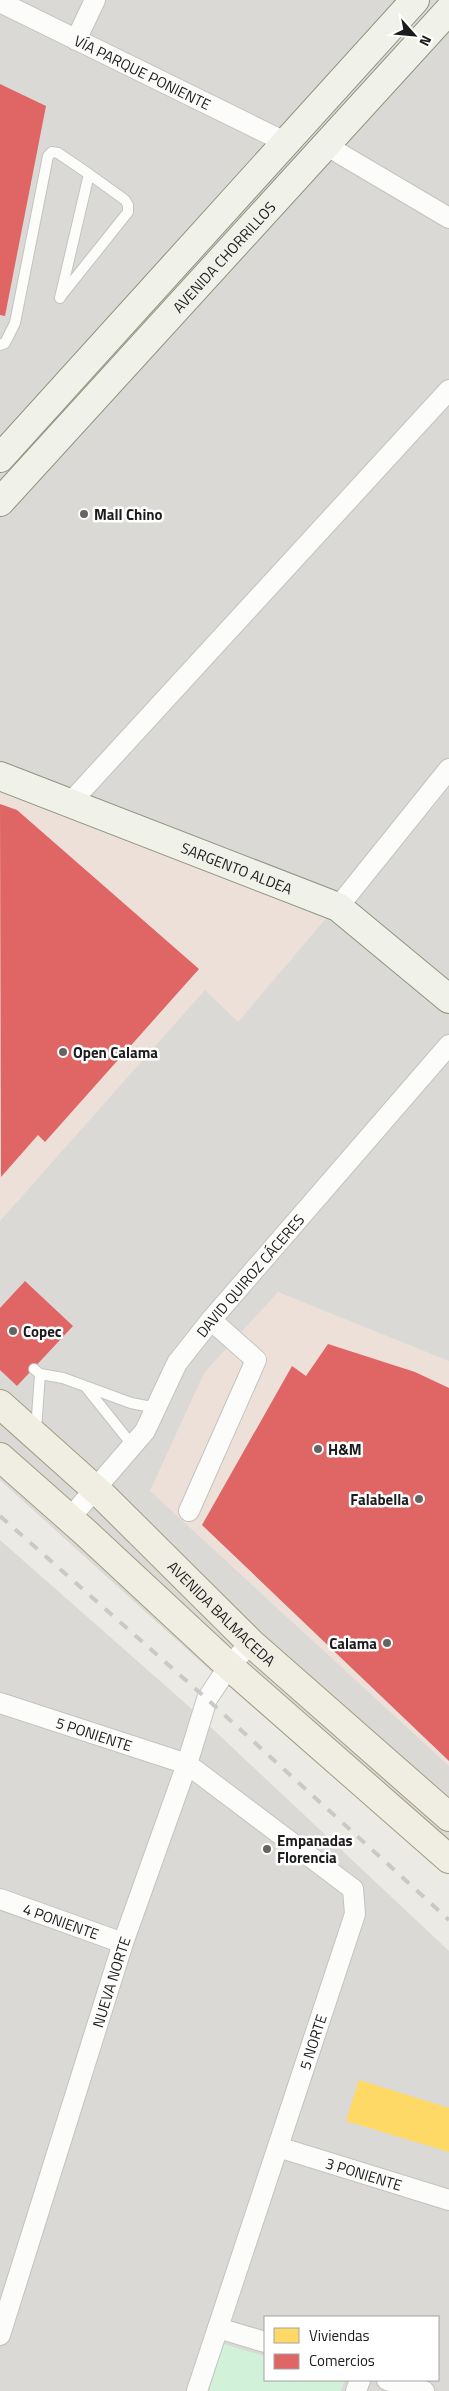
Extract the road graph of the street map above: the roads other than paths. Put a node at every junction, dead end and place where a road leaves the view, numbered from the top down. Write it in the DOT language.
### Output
graph roads {
  1 [pos="95,0"];
  2 [pos="415,0"];
  3 [pos="0,2"];
  4 [pos="449,10"];
  5 [pos="76,40"];
  6 [pos="285,142"];
  7 [pos="327,146"];
  8 [pos="90,174"];
  9 [pos="449,218"];
  10 [pos="0,345"];
  11 [pos="449,390"];
  12 [pos="59,392"];
  13 [pos="81,414"];
  14 [pos="0,458"];
  15 [pos="0,502"];
  16 [pos="449,769"];
  17 [pos="0,776"];
  18 [pos="70,803"];
  19 [pos="338,906"];
  20 [pos="449,1000"];
  21 [pos="449,1044"];
  22 [pos="211,1320"];
  23 [pos="85,1385"];
  24 [pos="0,1404"];
  25 [pos="157,1408"];
  26 [pos="35,1436"];
  27 [pos="133,1446"];
  28 [pos="0,1457"];
  29 [pos="94,1488"];
  30 [pos="189,1511"];
  31 [pos="70,1518"];
  32 [pos="251,1643"];
  33 [pos="229,1666"];
  34 [pos="0,1703"];
  35 [pos="188,1764"];
  36 [pos="449,1817"];
  37 [pos="449,1859"];
  38 [pos="0,1899"];
  39 [pos="123,1943"];
  40 [pos="278,2147"];
  41 [pos="449,2200"];
  42 [pos="218,2328"];
  43 [pos="0,2335"];
  44 [pos="264,2342"];
  45 [pos="390,2381"];
  46 [pos="197,2391"];
  47 [pos="424,2391"];
  1 -- 5 [label="street"];
  2 -- 6 [label="main road, AVENIDA CHORRILLOS"];
  3 -- 5 [label="street, VÍA PARQUE PONIENTE"];
  4 -- 7 [label="main road, AVENIDA CHORRILLOS"];
  5 -- 6 [label="street, VÍA PARQUE PONIENTE"];
  6 -- 12 [label="main road, AVENIDA CHORRILLOS"];
  7 -- 9 [label="street"];
  7 -- 13 [label="main road, AVENIDA CHORRILLOS"];
  8 -- 8 [label="lane"];
  8 -- 10 [label="lane"];
  11 -- 18 [label="street"];
  12 -- 13 [label="main road"];
  12 -- 14 [label="main road, AVENIDA CHORRILLOS"];
  13 -- 15 [label="main road, AVENIDA CHORRILLOS"];
  16 -- 19 [label="street"];
  17 -- 18 [label="main road, SARGENTO ALDEA"];
  18 -- 19 [label="main road, SARGENTO ALDEA"];
  19 -- 20 [label="main road, SARGENTO ALDEA"];
  21 -- 22 [label="street, DAVID QUIROZ CÁCERES"];
  22 -- 25 [label="street, DAVID QUIROZ CÁCERES"];
  22 -- 30 [label="street"];
  23 -- 25 [label="lane"];
  23 -- 26 [label="lane"];
  23 -- 27 [label="lane"];
  24 -- 26 [label="main road, AVENIDA BALMACEDA"];
  25 -- 27 [label="street, DAVID QUIROZ CÁCERES"];
  26 -- 29 [label="main road, AVENIDA BALMACEDA"];
  27 -- 29 [label="street, DAVID QUIROZ CÁCERES"];
  28 -- 31 [label="main road, AVENIDA BALMACEDA"];
  29 -- 31 [label="street, DAVID QUIROZ CÁCERES"];
  29 -- 32 [label="main road, AVENIDA BALMACEDA"];
  31 -- 33 [label="main road, AVENIDA BALMACEDA"];
  32 -- 33 [label="street, NUEVA NORTE"];
  32 -- 36 [label="main road, AVENIDA BALMACEDA"];
  33 -- 35 [label="street, NUEVA NORTE"];
  33 -- 37 [label="main road, AVENIDA BALMACEDA"];
  34 -- 35 [label="street, 5 PONIENTE"];
  35 -- 39 [label="street, NUEVA NORTE"];
  35 -- 40 [label="street, 5 NORTE"];
  38 -- 39 [label="street, 4 PONIENTE"];
  39 -- 43 [label="street, NUEVA NORTE"];
  40 -- 41 [label="street, 3 PONIENTE"];
  40 -- 42 [label="street, 5 NORTE"];
  42 -- 44 [label="street"];
  42 -- 46 [label="street, 5 NORTE"];
  45 -- 47 [label="street"];
}
